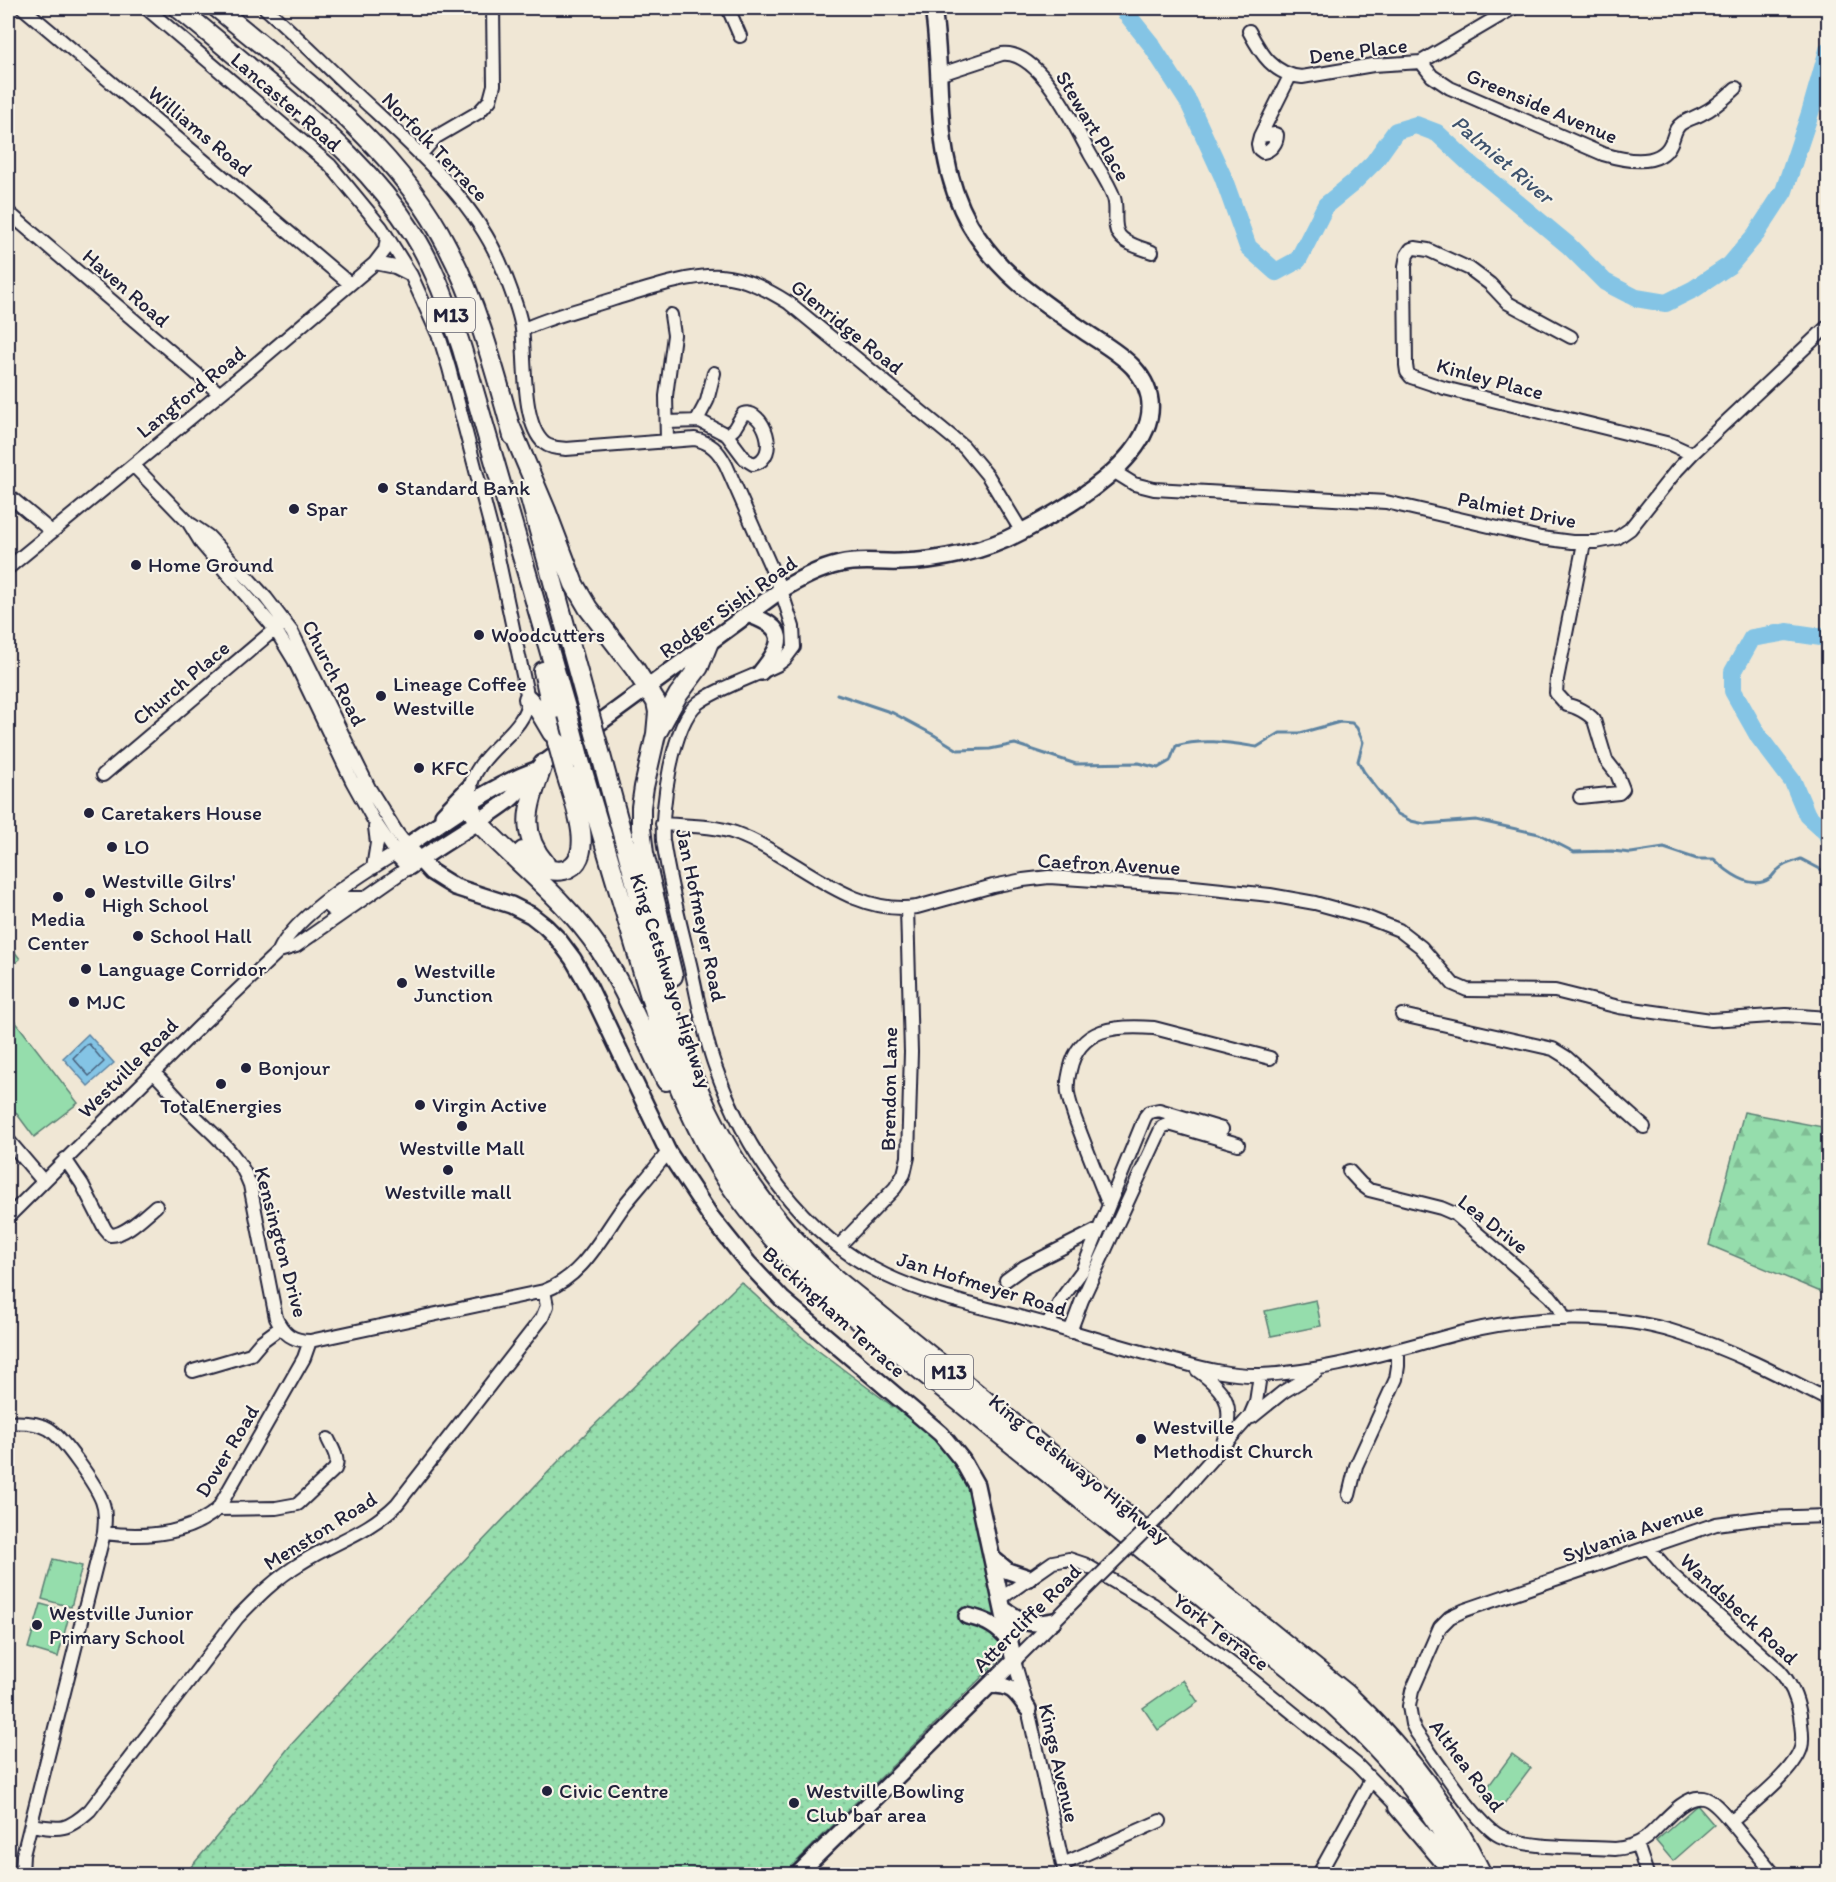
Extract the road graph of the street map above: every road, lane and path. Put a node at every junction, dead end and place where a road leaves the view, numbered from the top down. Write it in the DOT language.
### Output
graph roads {
  1 [pos="23,8"];
  2 [pos="146,8"];
  3 [pos="178,8"];
  4 [pos="217,8"];
  5 [pos="265,8"];
  6 [pos="493,8"];
  7 [pos="728,8"];
  8 [pos="933,8"];
  9 [pos="1513,8"];
  10 [pos="1249,31"];
  11 [pos="740,36"];
  12 [pos="1420,62"];
  13 [pos="938,75"];
  14 [pos="1290,76"];
  15 [pos="1736,88"];
  16 [pos="1260,136"];
  17 [pos="420,155"];
  18 [pos="8,212"];
  19 [pos="387,238"];
  20 [pos="1152,252"];
  21 [pos="375,263"];
  22 [pos="411,274"];
  23 [pos="350,284"];
  24 [pos="670,315"];
  25 [pos="1828,326"];
  26 [pos="522,330"];
  27 [pos="1570,337"];
  28 [pos="714,373"];
  29 [pos="219,393"];
  30 [pos="697,420"];
  31 [pos="667,422"];
  32 [pos="510,425"];
  33 [pos="727,435"];
  34 [pos="667,440"];
  35 [pos="492,452"];
  36 [pos="1692,454"];
  37 [pos="133,465"];
  38 [pos="1113,471"];
  39 [pos="8,495"];
  40 [pos="52,532"];
  41 [pos="1022,532"];
  42 [pos="1584,543"];
  43 [pos="8,568"];
  44 [pos="781,590"];
  45 [pos="747,615"];
  46 [pos="280,625"];
  47 [pos="709,642"];
  48 [pos="761,672"];
  49 [pos="648,688"];
  50 [pos="528,699"];
  51 [pos="656,734"];
  52 [pos="558,742"];
  53 [pos="539,767"];
  54 [pos="103,775"];
  55 [pos="471,797"];
  56 [pos="1580,797"];
  57 [pos="373,819"];
  58 [pos="482,819"];
  59 [pos="662,824"];
  60 [pos="402,850"];
  61 [pos="414,863"];
  62 [pos="373,868"];
  63 [pos="552,870"];
  64 [pos="364,898"];
  65 [pos="324,903"];
  66 [pos="907,908"];
  67 [pos="279,951"];
  68 [pos="1402,1015"];
  69 [pos="1828,1018"];
  70 [pos="1270,1058"];
  71 [pos="154,1072"];
  72 [pos="1644,1127"];
  73 [pos="1222,1129"];
  74 [pos="8,1140"];
  75 [pos="705,1143"];
  76 [pos="1238,1144"];
  77 [pos="668,1152"];
  78 [pos="65,1159"];
  79 [pos="1349,1171"];
  80 [pos="43,1181"];
  81 [pos="753,1188"];
  82 [pos="1109,1205"];
  83 [pos="156,1206"];
  84 [pos="8,1217"];
  85 [pos="1101,1228"];
  86 [pos="840,1246"];
  87 [pos="1006,1280"];
  88 [pos="544,1291"];
  89 [pos="1564,1318"];
  90 [pos="1048,1324"];
  91 [pos="281,1327"];
  92 [pos="1070,1332"];
  93 [pos="310,1341"];
  94 [pos="1398,1350"];
  95 [pos="1191,1366"];
  96 [pos="1325,1367"];
  97 [pos="193,1371"];
  98 [pos="1260,1375"];
  99 [pos="1828,1400"];
  100 [pos="8,1423"];
  101 [pos="1245,1423"];
  102 [pos="328,1439"];
  103 [pos="1221,1450"];
  104 [pos="1349,1495"];
  105 [pos="218,1509"];
  106 [pos="1828,1516"];
  107 [pos="104,1533"];
  108 [pos="1648,1547"];
  109 [pos="992,1558"];
  110 [pos="1029,1578"];
  111 [pos="1002,1604"];
  112 [pos="1456,1614"];
  113 [pos="967,1616"];
  114 [pos="1053,1622"];
  115 [pos="1010,1642"];
  116 [pos="1014,1660"];
  117 [pos="991,1685"];
  118 [pos="1028,1709"];
  119 [pos="1371,1780"];
  120 [pos="1398,1807"];
  121 [pos="1160,1821"];
  122 [pos="1731,1822"];
  123 [pos="31,1825"];
  124 [pos="1637,1844"];
  125 [pos="1064,1869"];
  126 [pos="1320,1872"];
  127 [pos="22,1875"];
  128 [pos="798,1875"];
  129 [pos="1455,1875"];
  130 [pos="1465,1875"];
  131 [pos="1482,1875"];
  132 [pos="1647,1875"];
  133 [pos="1774,1875"];
  1 -- 23 [label="street, Williams Road"];
  2 -- 19 [label="street, Lancaster Road"];
  3 -- 35 [label="highway, King Cetshwayo Highway / M13"];
  4 -- 32 [label="highway, King Cetshwayo Highway / M13"];
  5 -- 17 [label="street, Norfolk Terrace"];
  6 -- 17 [label="street"];
  7 -- 11 [label="street"];
  8 -- 13 [label="main road, Rodger Sishi Road"];
  9 -- 12 [label="street, Greenside Avenue"];
  10 -- 14 [label="street, Dene Place"];
  12 -- 14 [label="street, Dene Place"];
  12 -- 15 [label="street, Greenside Avenue"];
  13 -- 20 [label="street, Stewart Place"];
  13 -- 38 [label="main road, Rodger Sishi Road"];
  14 -- 16 [label="street"];
  17 -- 26 [label="street, Norfolk Terrace"];
  18 -- 29 [label="street, Haven Road"];
  19 -- 21 [label="street, Langford Road"];
  19 -- 22 [label="street"];
  21 -- 22 [label="street"];
  21 -- 23 [label="street, Langford Road"];
  22 -- 50 [label="street"];
  23 -- 29 [label="street, Langford Road"];
  24 -- 31 [label="street"];
  25 -- 36 [label="street, Palmiet Drive"];
  26 -- 34 [label="street, Norfolk Terrace"];
  26 -- 41 [label="street, Glenridge Road"];
  27 -- 36 [label="street, Kinley Place"];
  28 -- 30 [label="street"];
  29 -- 37 [label="street, Langford Road"];
  30 -- 31 [label="street"];
  30 -- 33 [label="street"];
  31 -- 34 [label="street"];
  32 -- 49 [label="highway"];
  32 -- 81 [label="highway, King Cetshwayo Highway / M13, bridge"];
  34 -- 44 [label="street, Norfolk Terrace"];
  35 -- 52 [label="highway"];
  35 -- 75 [label="highway, King Cetshwayo Highway / M13, bridge"];
  36 -- 42 [label="street, Palmiet Drive"];
  37 -- 40 [label="street, Langford Road"];
  37 -- 46 [label="street, Church Road"];
  38 -- 41 [label="main road, Rodger Sishi Road"];
  38 -- 42 [label="street, Palmiet Drive"];
  39 -- 40 [label="street"];
  40 -- 43 [label="street, Langford Road"];
  41 -- 44 [label="main road, Rodger Sishi Road"];
  42 -- 56 [label="street"];
  44 -- 45 [label="main road, Rodger Sishi Road"];
  44 -- 48 [label="street, Jan Hofmeyer Road"];
  45 -- 47 [label="main road, Rodger Sishi Road"];
  45 -- 48 [label="main road"];
  46 -- 54 [label="street, Church Place"];
  46 -- 57 [label="street, Church Road"];
  46 -- 60 [label="street, Church Road"];
  47 -- 49 [label="main road, Rodger Sishi Road"];
  47 -- 51 [label="highway"];
  48 -- 59 [label="street, Jan Hofmeyer Road"];
  49 -- 51 [label="highway"];
  49 -- 53 [label="main road, Westville Road"];
  50 -- 52 [label="highway"];
  50 -- 55 [label="street"];
  51 -- 81 [label="highway"];
  52 -- 63 [label="highway, bridge"];
  53 -- 55 [label="main road, Westville Road"];
  53 -- 58 [label="main road, Westville Road"];
  53 -- 63 [label="highway"];
  55 -- 58 [label="highway"];
  55 -- 60 [label="main road, Westville Road"];
  57 -- 60 [label="street, Church Road"];
  57 -- 62 [label="street"];
  58 -- 61 [label="main road, Westville Road"];
  58 -- 63 [label="highway"];
  58 -- 75 [label="highway"];
  59 -- 66 [label="street, Caefron Avenue"];
  59 -- 86 [label="street, Jan Hofmeyer Road"];
  60 -- 61 [label="main road, Church Road"];
  60 -- 62 [label="street, Westville Road"];
  61 -- 64 [label="street, Westville Road"];
  61 -- 77 [label="main road, Buckingham Terrace"];
  62 -- 65 [label="street, Westville Road"];
  64 -- 65 [label="street"];
  64 -- 67 [label="street, Westville Road"];
  65 -- 67 [label="street, Westville Road"];
  66 -- 69 [label="street, Caefron Avenue"];
  66 -- 86 [label="street, Brendon Lane"];
  67 -- 71 [label="street, Westville Road"];
  68 -- 72 [label="street"];
  70 -- 82 [label="street"];
  71 -- 78 [label="street, Westville Road"];
  71 -- 91 [label="street, Kensington Drive"];
  73 -- 82 [label="street"];
  74 -- 80 [label="street"];
  75 -- 130 [label="highway, King Cetshwayo Highway / M13"];
  76 -- 92 [label="street"];
  77 -- 88 [label="street"];
  77 -- 109 [label="main road, Buckingham Terrace"];
  78 -- 80 [label="street, Westville Road"];
  78 -- 83 [label="street"];
  79 -- 89 [label="street, Lea Drive"];
  80 -- 84 [label="street, Westville Road"];
  81 -- 131 [label="highway, King Cetshwayo Highway / M13"];
  82 -- 85 [label="street"];
  85 -- 87 [label="street"];
  85 -- 90 [label="street"];
  86 -- 90 [label="street, Jan Hofmeyer Road"];
  88 -- 93 [label="street, Kensington Drive"];
  88 -- 123 [label="street, Menston Road"];
  89 -- 94 [label="street, Jan Hofmeyer Road"];
  89 -- 99 [label="street, Jan Hofmeyer Road"];
  90 -- 92 [label="street, Jan Hofmeyer Road"];
  91 -- 93 [label="street, Kensington Drive"];
  91 -- 97 [label="street"];
  92 -- 95 [label="street, Jan Hofmeyer Road"];
  93 -- 105 [label="street, Dover Road"];
  94 -- 96 [label="street, Jan Hofmeyer Road"];
  94 -- 104 [label="street"];
  95 -- 98 [label="street, Jan Hofmeyer Road"];
  95 -- 103 [label="street"];
  96 -- 98 [label="street, Jan Hofmeyer Road"];
  96 -- 101 [label="street"];
  98 -- 101 [label="street, Attercliffe Road"];
  100 -- 107 [label="street"];
  101 -- 103 [label="street, Attercliffe Road"];
  102 -- 105 [label="street"];
  103 -- 114 [label="street, Attercliffe Road, bridge"];
  105 -- 107 [label="street, Dover Road"];
  106 -- 108 [label="street, Sylvania Avenue"];
  107 -- 123 [label="street"];
  108 -- 112 [label="street, Sylvania Avenue"];
  108 -- 122 [label="street, Wandsbeck Road"];
  109 -- 110 [label="main road"];
  109 -- 111 [label="main road, Buckingham Terrace"];
  110 -- 111 [label="street, York Terrace"];
  110 -- 119 [label="street, York Terrace"];
  111 -- 114 [label="main road"];
  111 -- 115 [label="main road, Buckingham Terrace"];
  112 -- 124 [label="street, Althea Road"];
  113 -- 115 [label="main road"];
  114 -- 116 [label="street, Attercliffe Road"];
  115 -- 116 [label="main road, Buckingham Terrace"];
  116 -- 117 [label="main road, Attercliffe Road"];
  116 -- 118 [label="street, Kings Avenue"];
  117 -- 118 [label="main road"];
  117 -- 128 [label="main road, Attercliffe Road"];
  118 -- 125 [label="street, Kings Avenue"];
  119 -- 120 [label="street, York Terrace"];
  119 -- 126 [label="street"];
  120 -- 129 [label="highway"];
  121 -- 125 [label="street"];
  122 -- 124 [label="street, Althea Road"];
  122 -- 133 [label="street"];
  123 -- 127 [label="street"];
  124 -- 132 [label="street"];
}
